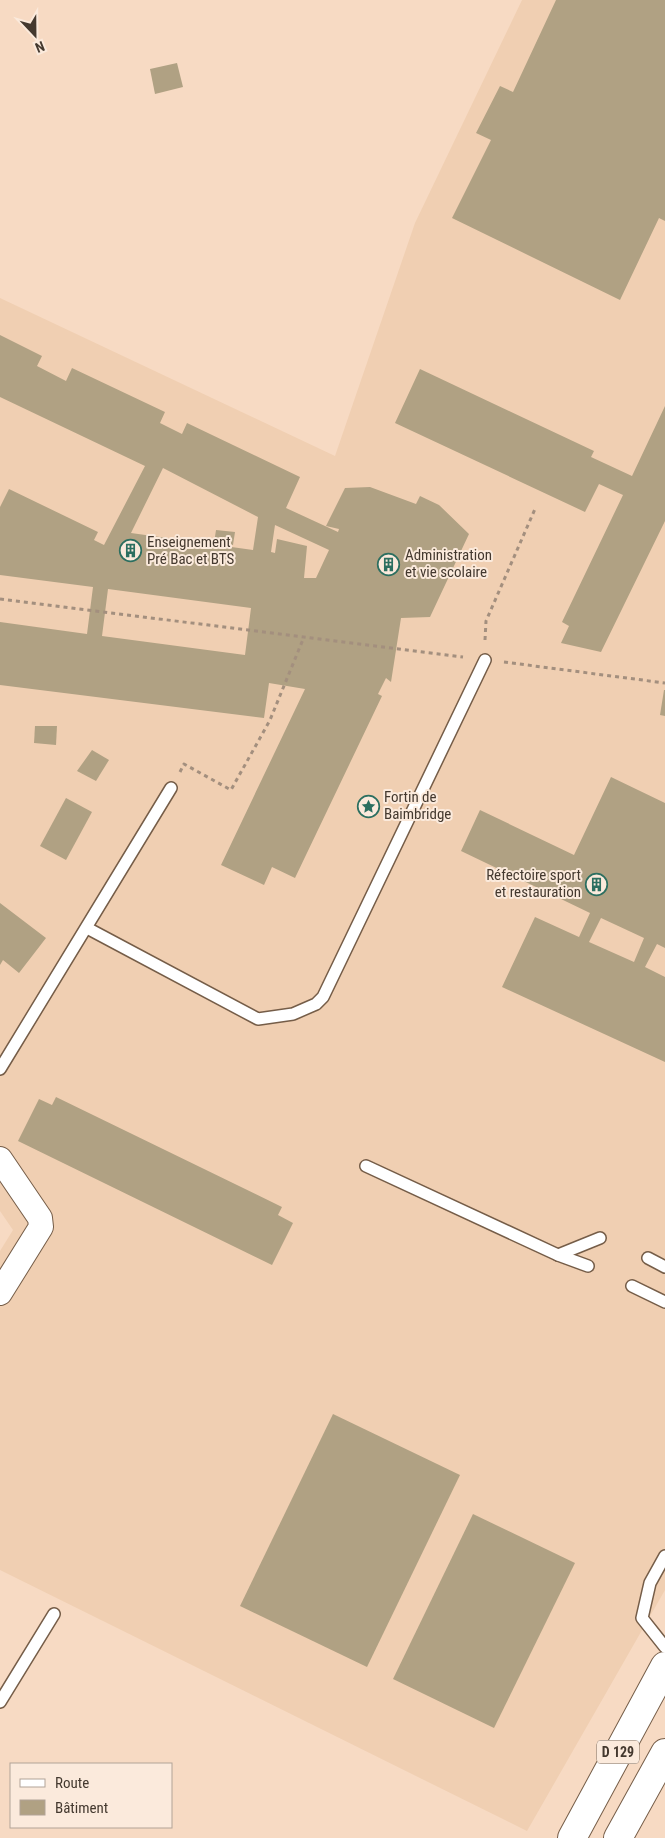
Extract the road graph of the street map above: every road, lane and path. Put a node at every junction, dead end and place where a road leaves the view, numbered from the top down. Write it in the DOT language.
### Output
graph roads {
  1 [pos="535,509"];
  2 [pos="0,599"];
  3 [pos="304,637"];
  4 [pos="485,660"];
  5 [pos="665,682"];
  6 [pos="171,788"];
  7 [pos="87,928"];
  8 [pos="0,1069"];
  9 [pos="0,1159"];
  10 [pos="366,1166"];
  11 [pos="600,1238"];
  12 [pos="558,1255"];
  13 [pos="648,1258"];
  14 [pos="588,1266"];
  15 [pos="665,1267"];
  16 [pos="632,1286"];
  17 [pos="0,1292"];
  18 [pos="665,1302"];
  19 [pos="665,1556"];
  20 [pos="54,1614"];
  21 [pos="665,1648"];
  22 [pos="665,1666"];
  23 [pos="0,1702"];
  24 [pos="665,1753"];
  25 [pos="572,1838"];
  26 [pos="618,1838"];
  1 -- 4 [label="path"];
  2 -- 3 [label="path"];
  3 -- 4 [label="path"];
  3 -- 6 [label="path"];
  4 -- 5 [label="path"];
  4 -- 7 [label="lane"];
  6 -- 7 [label="lane"];
  7 -- 8 [label="lane"];
  9 -- 17 [label="street"];
  10 -- 12 [label="lane"];
  11 -- 12 [label="lane"];
  12 -- 14 [label="lane"];
  13 -- 15 [label="lane"];
  16 -- 18 [label="lane"];
  19 -- 21 [label="lane"];
  20 -- 23 [label="lane"];
  22 -- 25 [label="highway, D 129"];
  24 -- 26 [label="highway, D 129"];
}
